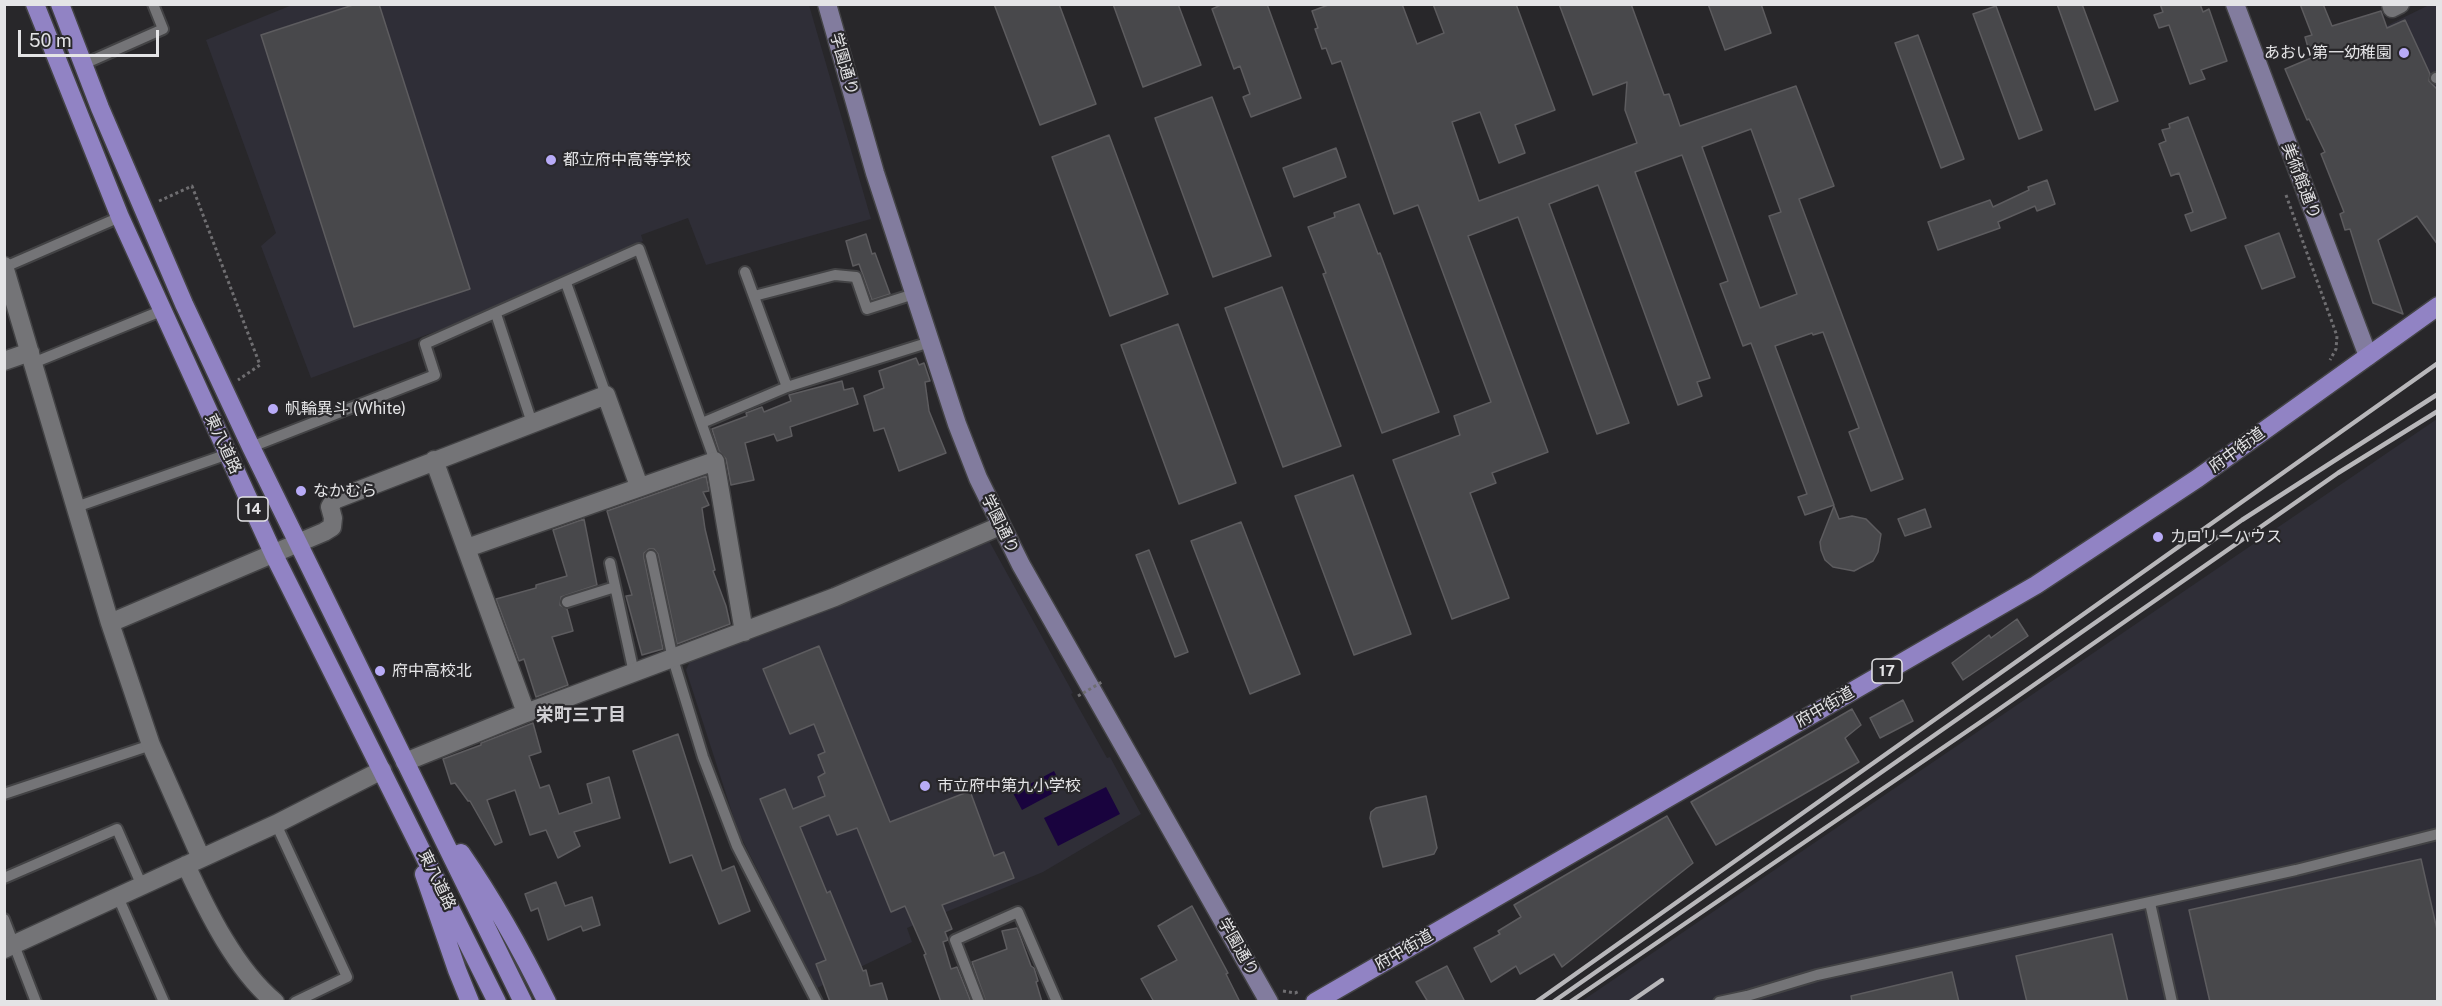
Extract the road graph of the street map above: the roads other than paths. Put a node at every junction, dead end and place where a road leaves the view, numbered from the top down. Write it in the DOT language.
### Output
graph roads {
  1 [pos="35,4"];
  2 [pos="60,4"];
  3 [pos="153,4"];
  4 [pos="827,4"];
  5 [pos="2235,4"];
  6 [pos="2391,4"];
  7 [pos="2400,4"];
  8 [pos="84,64"];
  9 [pos="120,217"];
  10 [pos="746,272"];
  11 [pos="6,274"];
  12 [pos="566,283"];
  13 [pos="914,294"];
  14 [pos="754,296"];
  15 [pos="2438,306"];
  16 [pos="161,311"];
  17 [pos="496,314"];
  18 [pos="930,342"];
  19 [pos="2368,356"];
  20 [pos="32,357"];
  21 [pos="4,361"];
  22 [pos="787,387"];
  23 [pos="606,395"];
  24 [pos="532,423"];
  25 [pos="702,423"];
  26 [pos="251,447"];
  27 [pos="228,454"];
  28 [pos="434,460"];
  29 [pos="715,461"];
  30 [pos="639,486"];
  31 [pos="76,507"];
  32 [pos="1000,526"];
  33 [pos="299,544"];
  34 [pos="467,548"];
  35 [pos="274,555"];
  36 [pos="651,556"];
  37 [pos="610,563"];
  38 [pos="615,587"];
  39 [pos="567,602"];
  40 [pos="328,603"];
  41 [pos="110,623"];
  42 [pos="744,632"];
  43 [pos="674,659"];
  44 [pos="634,673"];
  45 [pos="526,713"];
  46 [pos="355,718"];
  47 [pos="151,745"];
  48 [pos="405,762"];
  49 [pos="382,770"];
  50 [pos="4,794"];
  51 [pos="427,805"];
  52 [pos="405,815"];
  53 [pos="276,824"];
  54 [pos="2438,834"];
  55 [pos="193,862"];
  56 [pos="4,878"];
  57 [pos="142,886"];
  58 [pos="118,897"];
  59 [pos="2150,903"];
  60 [pos="4,919"];
  61 [pos="9,947"];
  62 [pos="1273,994"];
  63 [pos="1310,994"];
  64 [pos="1748,999"];
  65 [pos="36,1002"];
  66 [pos="164,1002"];
  67 [pos="275,1002"];
  68 [pos="294,1002"];
  69 [pos="470,1002"];
  70 [pos="497,1002"];
  71 [pos="523,1002"];
  72 [pos="547,1002"];
  73 [pos="817,1002"];
  74 [pos="979,1002"];
  75 [pos="1057,1002"];
  76 [pos="1719,1002"];
  77 [pos="2172,1002"];
  1 -- 9 [label="main road, 東八道路 / 14"];
  2 -- 8 [label="main road, 東八道路 / 14"];
  3 -- 8 [label="lane"];
  4 -- 13 [label="street, 学園通り"];
  5 -- 19 [label="street, 美術館通り"];
  6 -- 7 [label="street"];
  8 -- 26 [label="main road, 東八道路 / 14"];
  9 -- 11 [label="lane"];
  9 -- 16 [label="main road, 東八道路 / 14"];
  10 -- 14 [label="lane"];
  11 -- 20 [label="street"];
  12 -- 17 [label="lane"];
  12 -- 23 [label="lane"];
  12 -- 25 [label="lane"];
  13 -- 14 [label="lane"];
  13 -- 18 [label="street, 学園通り"];
  14 -- 22 [label="lane"];
  15 -- 19 [label="main road, 府中街道 / 17"];
  16 -- 20 [label="lane"];
  16 -- 27 [label="main road, 東八道路 / 14"];
  17 -- 24 [label="lane"];
  17 -- 26 [label="lane"];
  18 -- 22 [label="lane"];
  18 -- 32 [label="street, 学園通り"];
  19 -- 63 [label="main road, 府中街道 / 17"];
  20 -- 21 [label="street"];
  20 -- 31 [label="street"];
  22 -- 25 [label="lane"];
  23 -- 24 [label="street"];
  23 -- 30 [label="street"];
  24 -- 28 [label="street"];
  25 -- 29 [label="lane"];
  26 -- 33 [label="main road, 東八道路 / 14"];
  27 -- 31 [label="lane"];
  27 -- 35 [label="main road, 東八道路 / 14"];
  28 -- 33 [label="street"];
  28 -- 34 [label="street"];
  29 -- 30 [label="street"];
  29 -- 42 [label="street"];
  30 -- 34 [label="street"];
  31 -- 41 [label="street"];
  32 -- 42 [label="street"];
  32 -- 62 [label="street, 学園通り"];
  33 -- 35 [label="street"];
  33 -- 40 [label="main road, 東八道路 / 14"];
  34 -- 45 [label="street"];
  35 -- 41 [label="street"];
  35 -- 46 [label="main road, 東八道路 / 14"];
  36 -- 43 [label="lane"];
  37 -- 38 [label="lane"];
  38 -- 39 [label="lane"];
  38 -- 44 [label="lane"];
  40 -- 46 [label="main road"];
  40 -- 48 [label="main road, 東八道路 / 14"];
  41 -- 47 [label="street"];
  42 -- 43 [label="street"];
  43 -- 44 [label="street"];
  43 -- 73 [label="lane"];
  44 -- 45 [label="street"];
  45 -- 48 [label="street"];
  46 -- 49 [label="main road, 東八道路 / 14"];
  47 -- 50 [label="lane"];
  47 -- 55 [label="street"];
  48 -- 51 [label="main road, 東八道路 / 14"];
  49 -- 52 [label="main road, 東八道路 / 14"];
  49 -- 53 [label="street"];
  51 -- 71 [label="main road, 東八道路 / 14"];
  51 -- 72 [label="main road, 14"];
  52 -- 69 [label="main road, 14"];
  52 -- 70 [label="main road, 東八道路 / 14"];
  53 -- 55 [label="street"];
  53 -- 68 [label="lane"];
  54 -- 59 [label="lane"];
  55 -- 57 [label="street"];
  55 -- 67 [label="street"];
  56 -- 57 [label="lane"];
  57 -- 58 [label="street"];
  58 -- 61 [label="street"];
  58 -- 66 [label="lane"];
  59 -- 64 [label="lane"];
  59 -- 77 [label="lane"];
  60 -- 61 [label="lane"];
  61 -- 65 [label="lane"];
  64 -- 76 [label="lane"];
  74 -- 75 [label="lane"];
}
